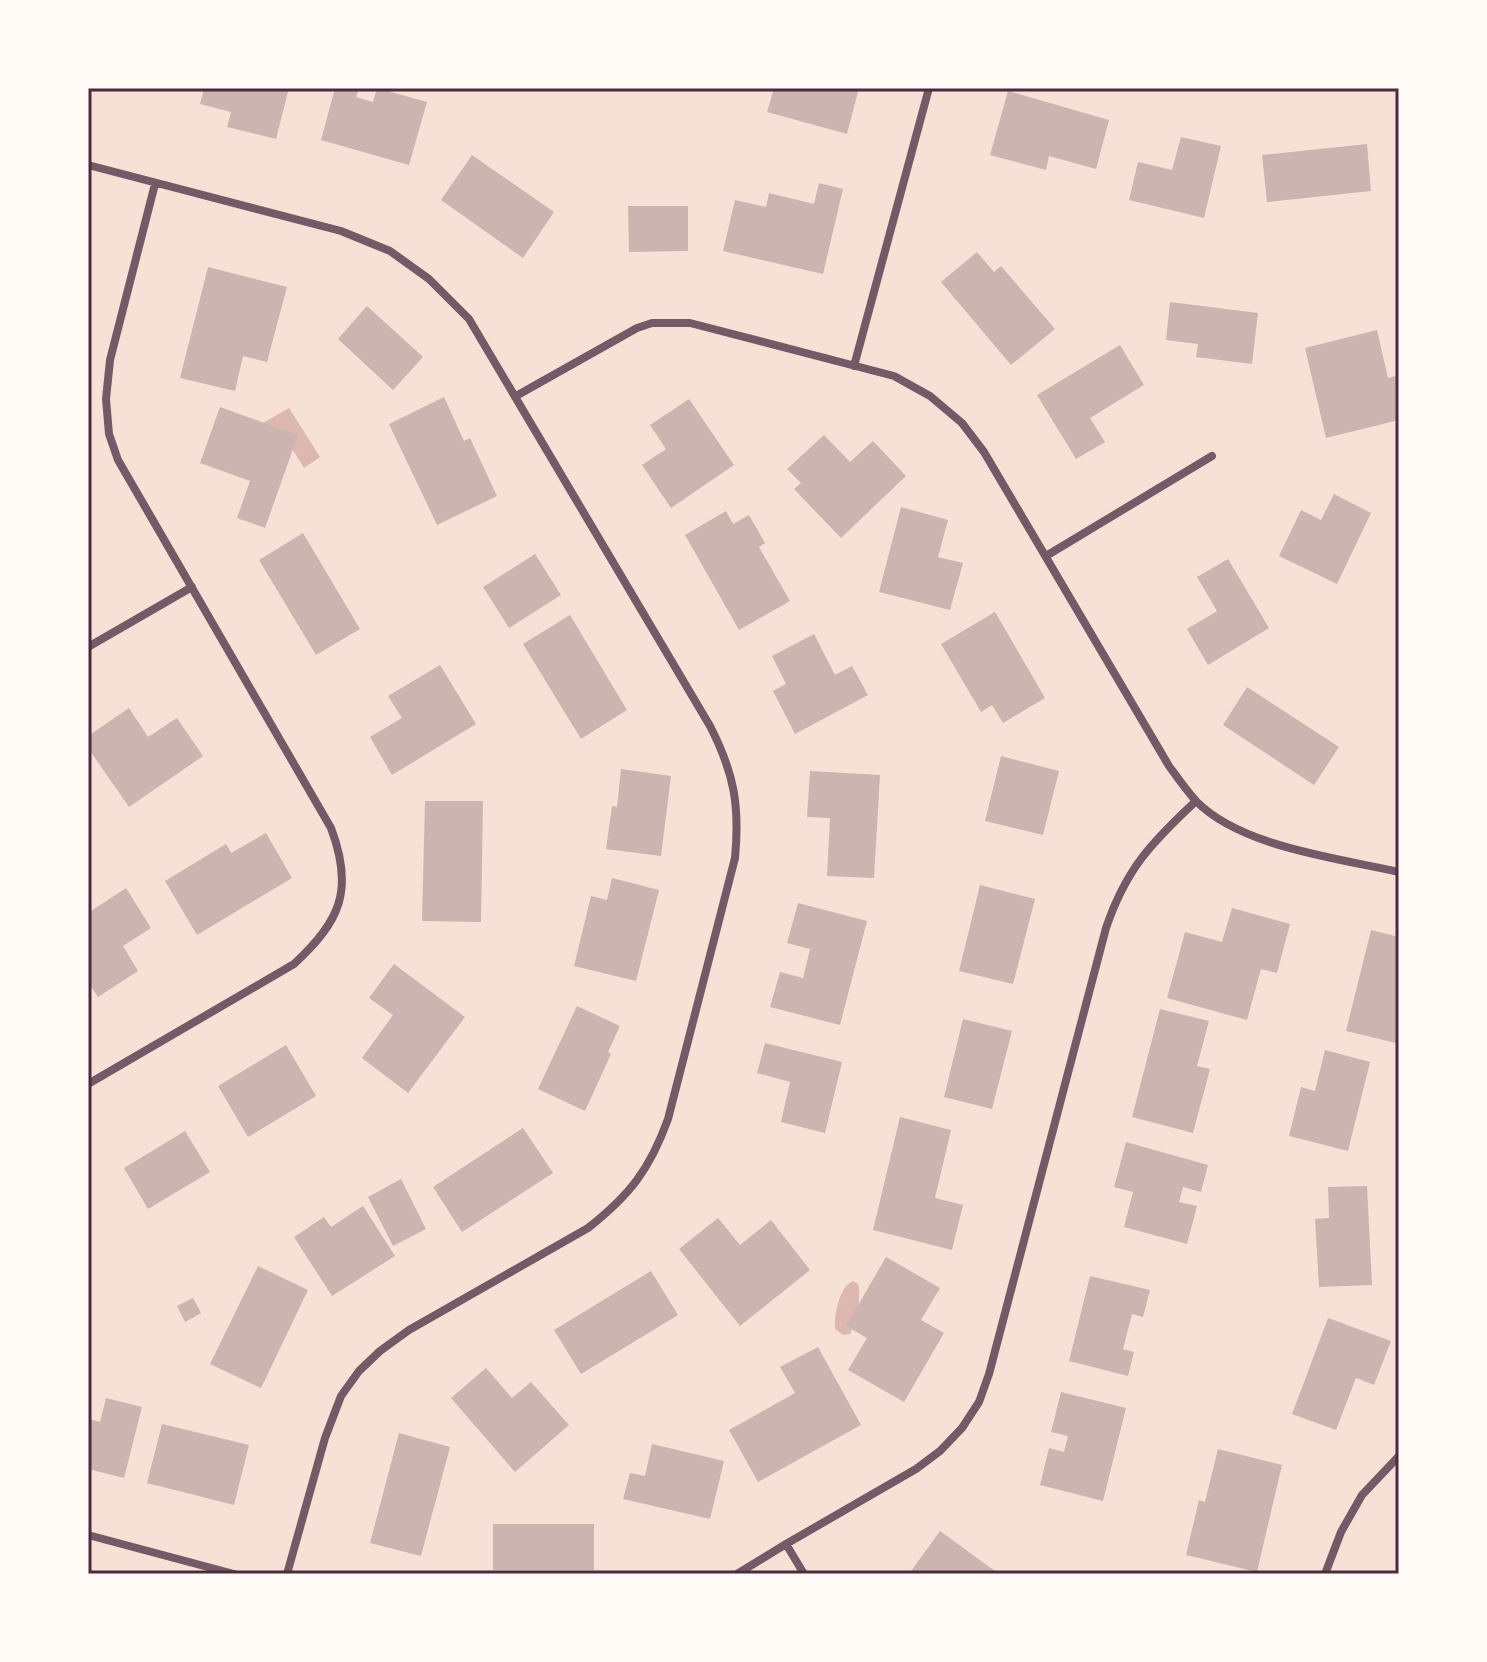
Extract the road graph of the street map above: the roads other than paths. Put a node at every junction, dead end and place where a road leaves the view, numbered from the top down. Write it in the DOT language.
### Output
graph roads {
  1 [pos="929,88"];
  2 [pos="88,165"];
  3 [pos="155,184"];
  4 [pos="854,366"];
  5 [pos="516,396"];
  6 [pos="1212,456"];
  7 [pos="1046,556"];
  8 [pos="192,587"];
  9 [pos="88,647"];
  10 [pos="1196,801"];
  11 [pos="1399,872"];
  12 [pos="88,1084"];
  13 [pos="1399,1456"];
  14 [pos="88,1535"];
  15 [pos="786,1544"];
  16 [pos="234,1574"];
  17 [pos="287,1574"];
  18 [pos="737,1574"];
  19 [pos="804,1574"];
  20 [pos="1325,1574"];
  1 -- 4 [label="street"];
  2 -- 3 [label="street"];
  3 -- 5 [label="street"];
  3 -- 8 [label="street"];
  4 -- 5 [label="street"];
  4 -- 7 [label="street"];
  5 -- 17 [label="street"];
  6 -- 7 [label="street"];
  7 -- 10 [label="street"];
  8 -- 9 [label="street"];
  8 -- 12 [label="street"];
  10 -- 11 [label="street"];
  10 -- 15 [label="street"];
  13 -- 20 [label="street"];
  14 -- 16 [label="street"];
  15 -- 18 [label="street"];
  15 -- 19 [label="street"];
}
